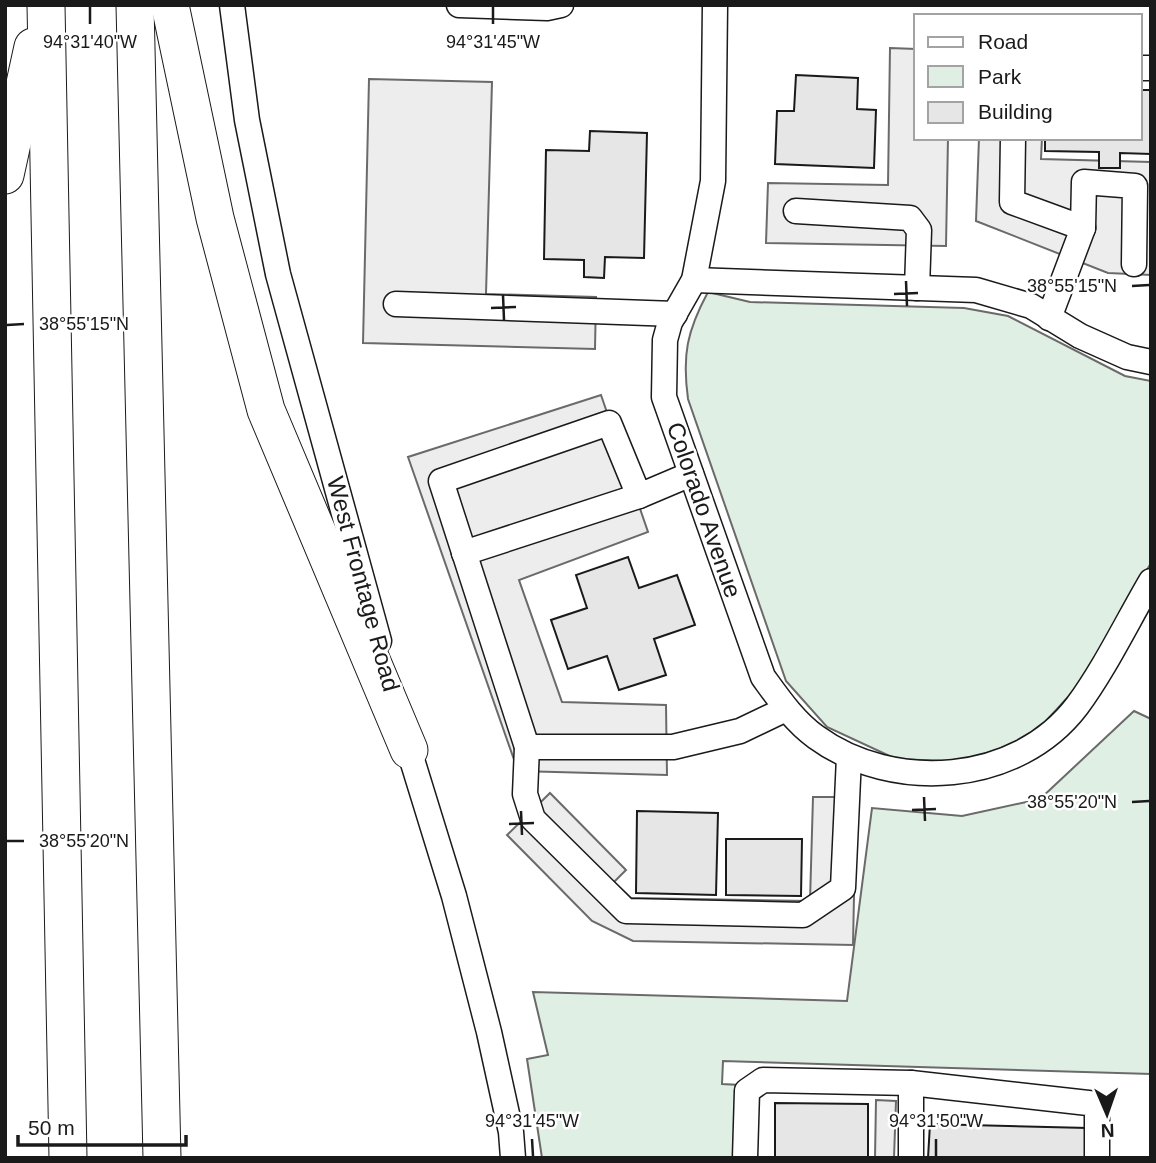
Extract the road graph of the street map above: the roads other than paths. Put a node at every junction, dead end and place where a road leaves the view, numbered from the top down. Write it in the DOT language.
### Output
graph roads {
  1 [pos="44,5"];
  2 [pos="135,5"];
  3 [pos="170,5"];
  4 [pos="232,5"];
  5 [pos="459,5"];
  6 [pos="561,5"];
  7 [pos="715,5"];
  8 [pos="531,6"];
  9 [pos="1013,140"];
  10 [pos="5,175"];
  11 [pos="796,211"];
  12 [pos="1083,228"];
  13 [pos="1134,264"];
  14 [pos="694,280"];
  15 [pos="917,288"];
  16 [pos="396,304"];
  17 [pos="675,314"];
  18 [pos="1049,318"];
  19 [pos="1151,362"];
  20 [pos="691,474"];
  21 [pos="639,496"];
  22 [pos="464,553"];
  23 [pos="1148,591"];
  24 [pos="786,709"];
  25 [pos="527,747"];
  26 [pos="409,750"];
  27 [pos="849,757"];
  28 [pos="911,1083"];
  29 [pos="68,1158"];
  30 [pos="162,1158"];
  31 [pos="513,1158"];
  32 [pos="745,1158"];
  33 [pos="911,1158"];
  34 [pos="1097,1158"];
  1 -- 10 [label="highway"];
  1 -- 29 [label="highway"];
  2 -- 30 [label="highway"];
  3 -- 26 [label="highway"];
  4 -- 26 [label="street, West Frontage Road"];
  5 -- 8 [label="street"];
  6 -- 8 [label="street"];
  7 -- 14 [label="street, Colorado Avenue"];
  9 -- 12 [label="street"];
  11 -- 15 [label="street"];
  12 -- 13 [label="street"];
  12 -- 18 [label="street"];
  14 -- 15 [label="street"];
  14 -- 17 [label="street, Colorado Avenue"];
  15 -- 18 [label="street"];
  16 -- 17 [label="street"];
  17 -- 20 [label="street, Colorado Avenue"];
  18 -- 19 [label="street"];
  20 -- 21 [label="street"];
  20 -- 24 [label="street, Colorado Avenue"];
  21 -- 22 [label="street"];
  21 -- 22 [label="street"];
  22 -- 25 [label="street"];
  23 -- 27 [label="street, Colorado Avenue"];
  24 -- 25 [label="street"];
  24 -- 27 [label="street, Colorado Avenue"];
  25 -- 27 [label="street"];
  26 -- 31 [label="street, West Frontage Road"];
  28 -- 32 [label="street"];
  28 -- 33 [label="street"];
  28 -- 34 [label="street"];
}
